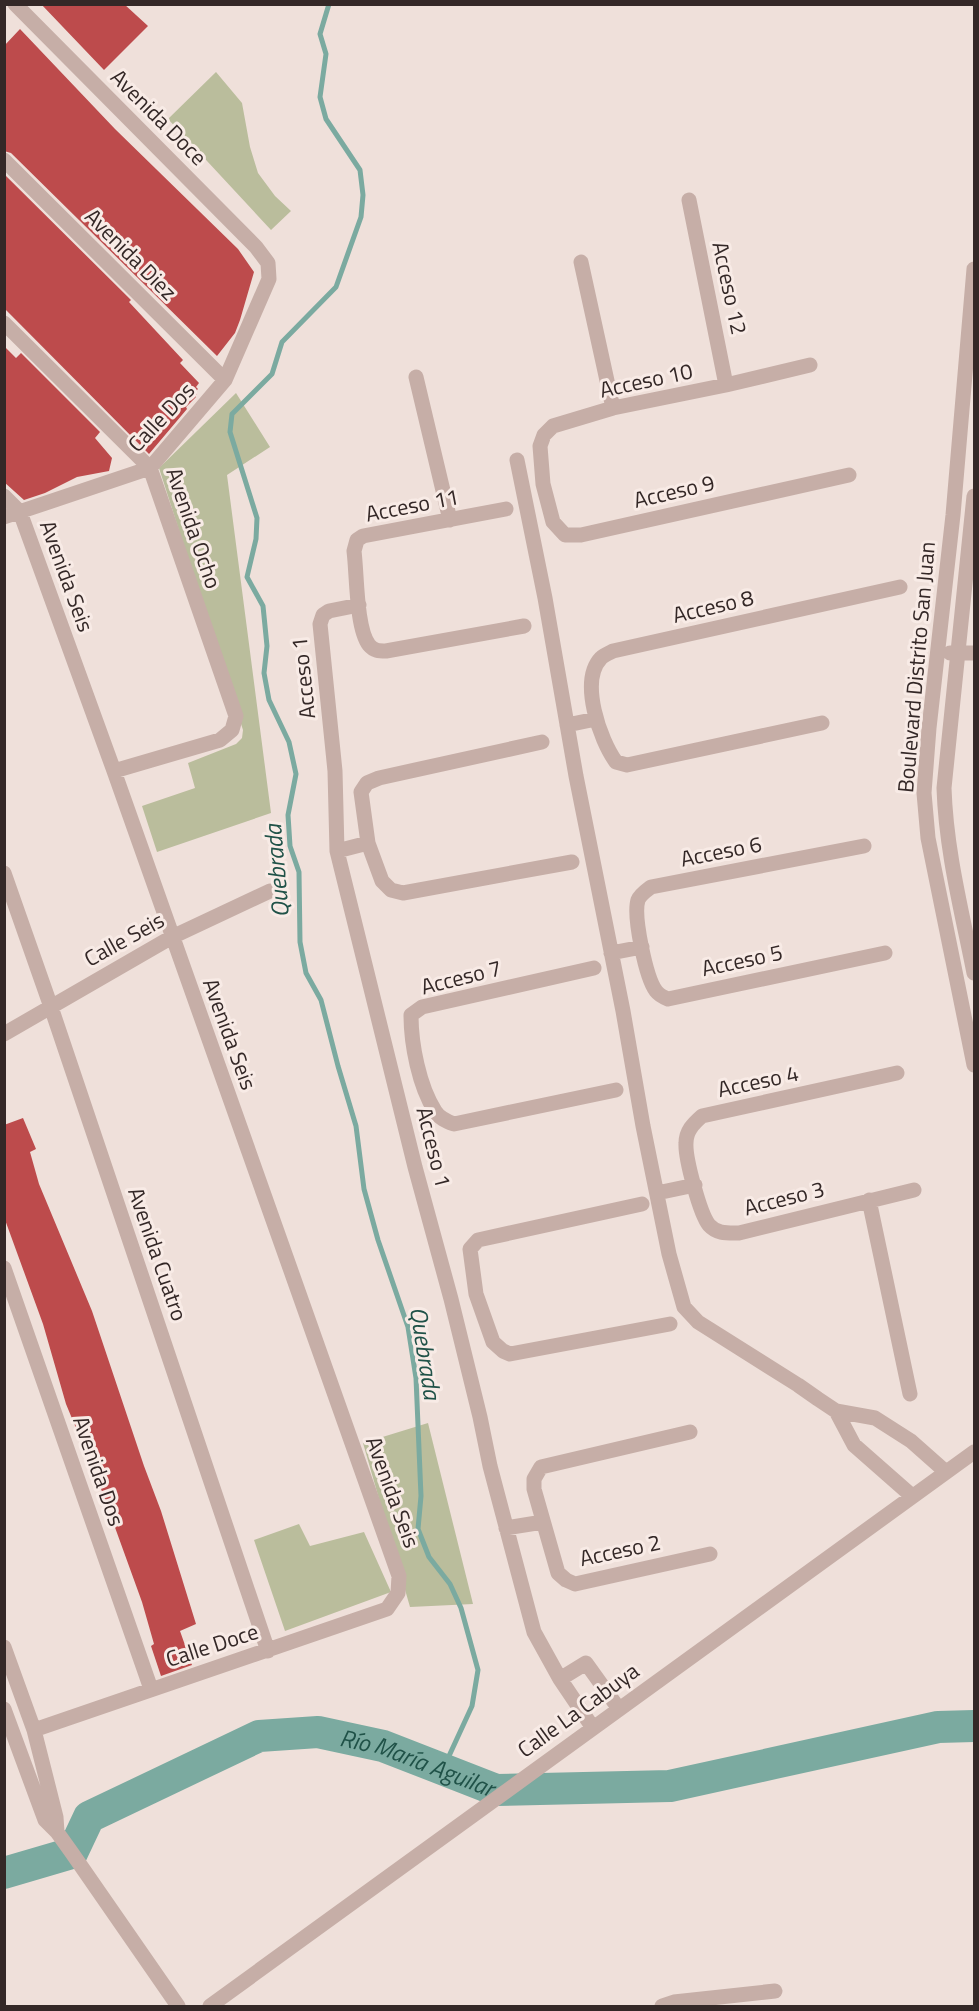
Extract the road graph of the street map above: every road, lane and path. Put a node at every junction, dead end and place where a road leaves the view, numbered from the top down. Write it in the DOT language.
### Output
graph roads {
  1 [pos="15,4"];
  2 [pos="4,160"];
  3 [pos="689,200"];
  4 [pos="581,262"];
  5 [pos="268,263"];
  6 [pos="975,269"];
  7 [pos="4,323"];
  8 [pos="810,365"];
  9 [pos="416,377"];
  10 [pos="225,380"];
  11 [pos="726,386"];
  12 [pos="613,408"];
  13 [pos="517,460"];
  14 [pos="150,468"];
  15 [pos="849,475"];
  16 [pos="543,484"];
  17 [pos="522,489"];
  18 [pos="4,496"];
  19 [pos="975,496"];
  20 [pos="506,509"];
  21 [pos="20,512"];
  22 [pos="4,517"];
  23 [pos="450,520"];
  24 [pos="900,587"];
  25 [pos="359,605"];
  26 [pos="524,626"];
  27 [pos="938,653"];
  28 [pos="967,653"];
  29 [pos="596,719"];
  30 [pos="822,723"];
  31 [pos="567,725"];
  32 [pos="542,742"];
  33 [pos="114,771"];
  34 [pos="368,843"];
  35 [pos="864,846"];
  36 [pos="337,851"];
  37 [pos="573,862"];
  38 [pos="4,873"];
  39 [pos="270,891"];
  40 [pos="172,937"];
  41 [pos="642,947"];
  42 [pos="611,953"];
  43 [pos="885,953"];
  44 [pos="594,968"];
  45 [pos="975,973"];
  46 [pos="51,1006"];
  47 [pos="4,1034"];
  48 [pos="975,1065"];
  49 [pos="418,1073"];
  50 [pos="897,1073"];
  51 [pos="393,1078"];
  52 [pos="616,1090"];
  53 [pos="694,1185"];
  54 [pos="914,1190"];
  55 [pos="657,1193"];
  56 [pos="869,1200"];
  57 [pos="642,1203"];
  58 [pos="4,1268"];
  59 [pos="476,1294"];
  60 [pos="451,1299"];
  61 [pos="670,1324"];
  62 [pos="910,1394"];
  63 [pos="836,1411"];
  64 [pos="690,1432"];
  65 [pos="975,1452"];
  66 [pos="946,1472"];
  67 [pos="912,1496"];
  68 [pos="543,1522"];
  69 [pos="506,1528"];
  70 [pos="710,1554"];
  71 [pos="398,1593"];
  72 [pos="4,1647"];
  73 [pos="268,1651"];
  74 [pos="560,1679"];
  75 [pos="151,1689"];
  76 [pos="4,1709"];
  77 [pos="619,1709"];
  78 [pos="593,1728"];
  79 [pos="34,1730"];
  80 [pos="57,1832"];
  81 [pos="775,1991"];
  82 [pos="178,2007"];
  83 [pos="210,2007"];
  84 [pos="662,2007"];
  1 -- 5 [label="street, Avenida Doce"];
  2 -- 10 [label="street, Avenida Diez"];
  3 -- 11 [label="street, Acceso 12"];
  4 -- 12 [label="street"];
  5 -- 10 [label="street, Calle Dos"];
  6 -- 27 [label="street, Boulevard Distrito San Juan"];
  7 -- 14 [label="street, Avenida Ocho"];
  8 -- 11 [label="street, Acceso 10"];
  9 -- 23 [label="street"];
  10 -- 14 [label="street, Calle Dos"];
  11 -- 12 [label="street, Acceso 10"];
  12 -- 16 [label="street, Acceso 10"];
  13 -- 17 [label="street"];
  14 -- 21 [label="street, Calle Dos"];
  14 -- 33 [label="street, Avenida Ocho"];
  15 -- 16 [label="street, Acceso 9"];
  16 -- 17 [label="street"];
  17 -- 31 [label="street"];
  18 -- 21 [label="street, Avenida Seis"];
  19 -- 28 [label="street, Boulevard Distrito San Juan"];
  20 -- 23 [label="street, Acceso 11"];
  21 -- 22 [label="street, Calle Dos"];
  21 -- 33 [label="street, Avenida Seis"];
  23 -- 25 [label="street, Acceso 11"];
  24 -- 29 [label="street, Acceso 8"];
  25 -- 26 [label="street"];
  25 -- 36 [label="street, Acceso 1"];
  27 -- 28 [label="street"];
  27 -- 48 [label="street, Boulevard Distrito San Juan"];
  28 -- 45 [label="street, Boulevard Distrito San Juan"];
  29 -- 30 [label="street"];
  29 -- 31 [label="street"];
  31 -- 42 [label="street"];
  32 -- 34 [label="street"];
  33 -- 40 [label="street, Avenida Seis"];
  34 -- 36 [label="street"];
  34 -- 37 [label="street"];
  35 -- 41 [label="street, Acceso 6"];
  36 -- 51 [label="street, Acceso 1"];
  38 -- 46 [label="street, Avenida Cuatro"];
  39 -- 40 [label="street, Calle Seis"];
  40 -- 46 [label="street, Calle Seis"];
  40 -- 71 [label="street, Avenida Seis"];
  41 -- 42 [label="street"];
  41 -- 43 [label="street, Acceso 5"];
  42 -- 55 [label="street"];
  44 -- 49 [label="street, Acceso 7"];
  46 -- 47 [label="street, Calle Seis"];
  46 -- 73 [label="street, Avenida Cuatro"];
  49 -- 51 [label="street"];
  49 -- 52 [label="street, Acceso 7"];
  50 -- 53 [label="street, Acceso 4"];
  51 -- 60 [label="street, Acceso 1"];
  53 -- 55 [label="street"];
  53 -- 56 [label="street, Acceso 3"];
  54 -- 56 [label="street, Acceso 3"];
  55 -- 63 [label="street"];
  56 -- 62 [label="street"];
  57 -- 59 [label="street"];
  58 -- 75 [label="street, Avenida Dos"];
  59 -- 60 [label="street"];
  59 -- 61 [label="street"];
  60 -- 69 [label="street, Acceso 1"];
  63 -- 66 [label="street"];
  63 -- 67 [label="street"];
  64 -- 68 [label="street"];
  65 -- 66 [label="street, Calle La Cabuya"];
  66 -- 67 [label="street, Calle La Cabuya"];
  67 -- 77 [label="street, Calle La Cabuya"];
  68 -- 69 [label="street"];
  68 -- 70 [label="street, Acceso 2"];
  69 -- 74 [label="street, Acceso 1"];
  71 -- 73 [label="street, Calle Doce"];
  72 -- 79 [label="street"];
  73 -- 75 [label="street, Calle Doce"];
  74 -- 77 [label="street"];
  74 -- 78 [label="street, Acceso 1"];
  75 -- 79 [label="street, Calle Doce"];
  76 -- 80 [label="street"];
  77 -- 78 [label="street, Calle La Cabuya"];
  78 -- 83 [label="street, Calle La Cabuya"];
  79 -- 80 [label="street"];
  80 -- 82 [label="street"];
  81 -- 84 [label="street"];
}
